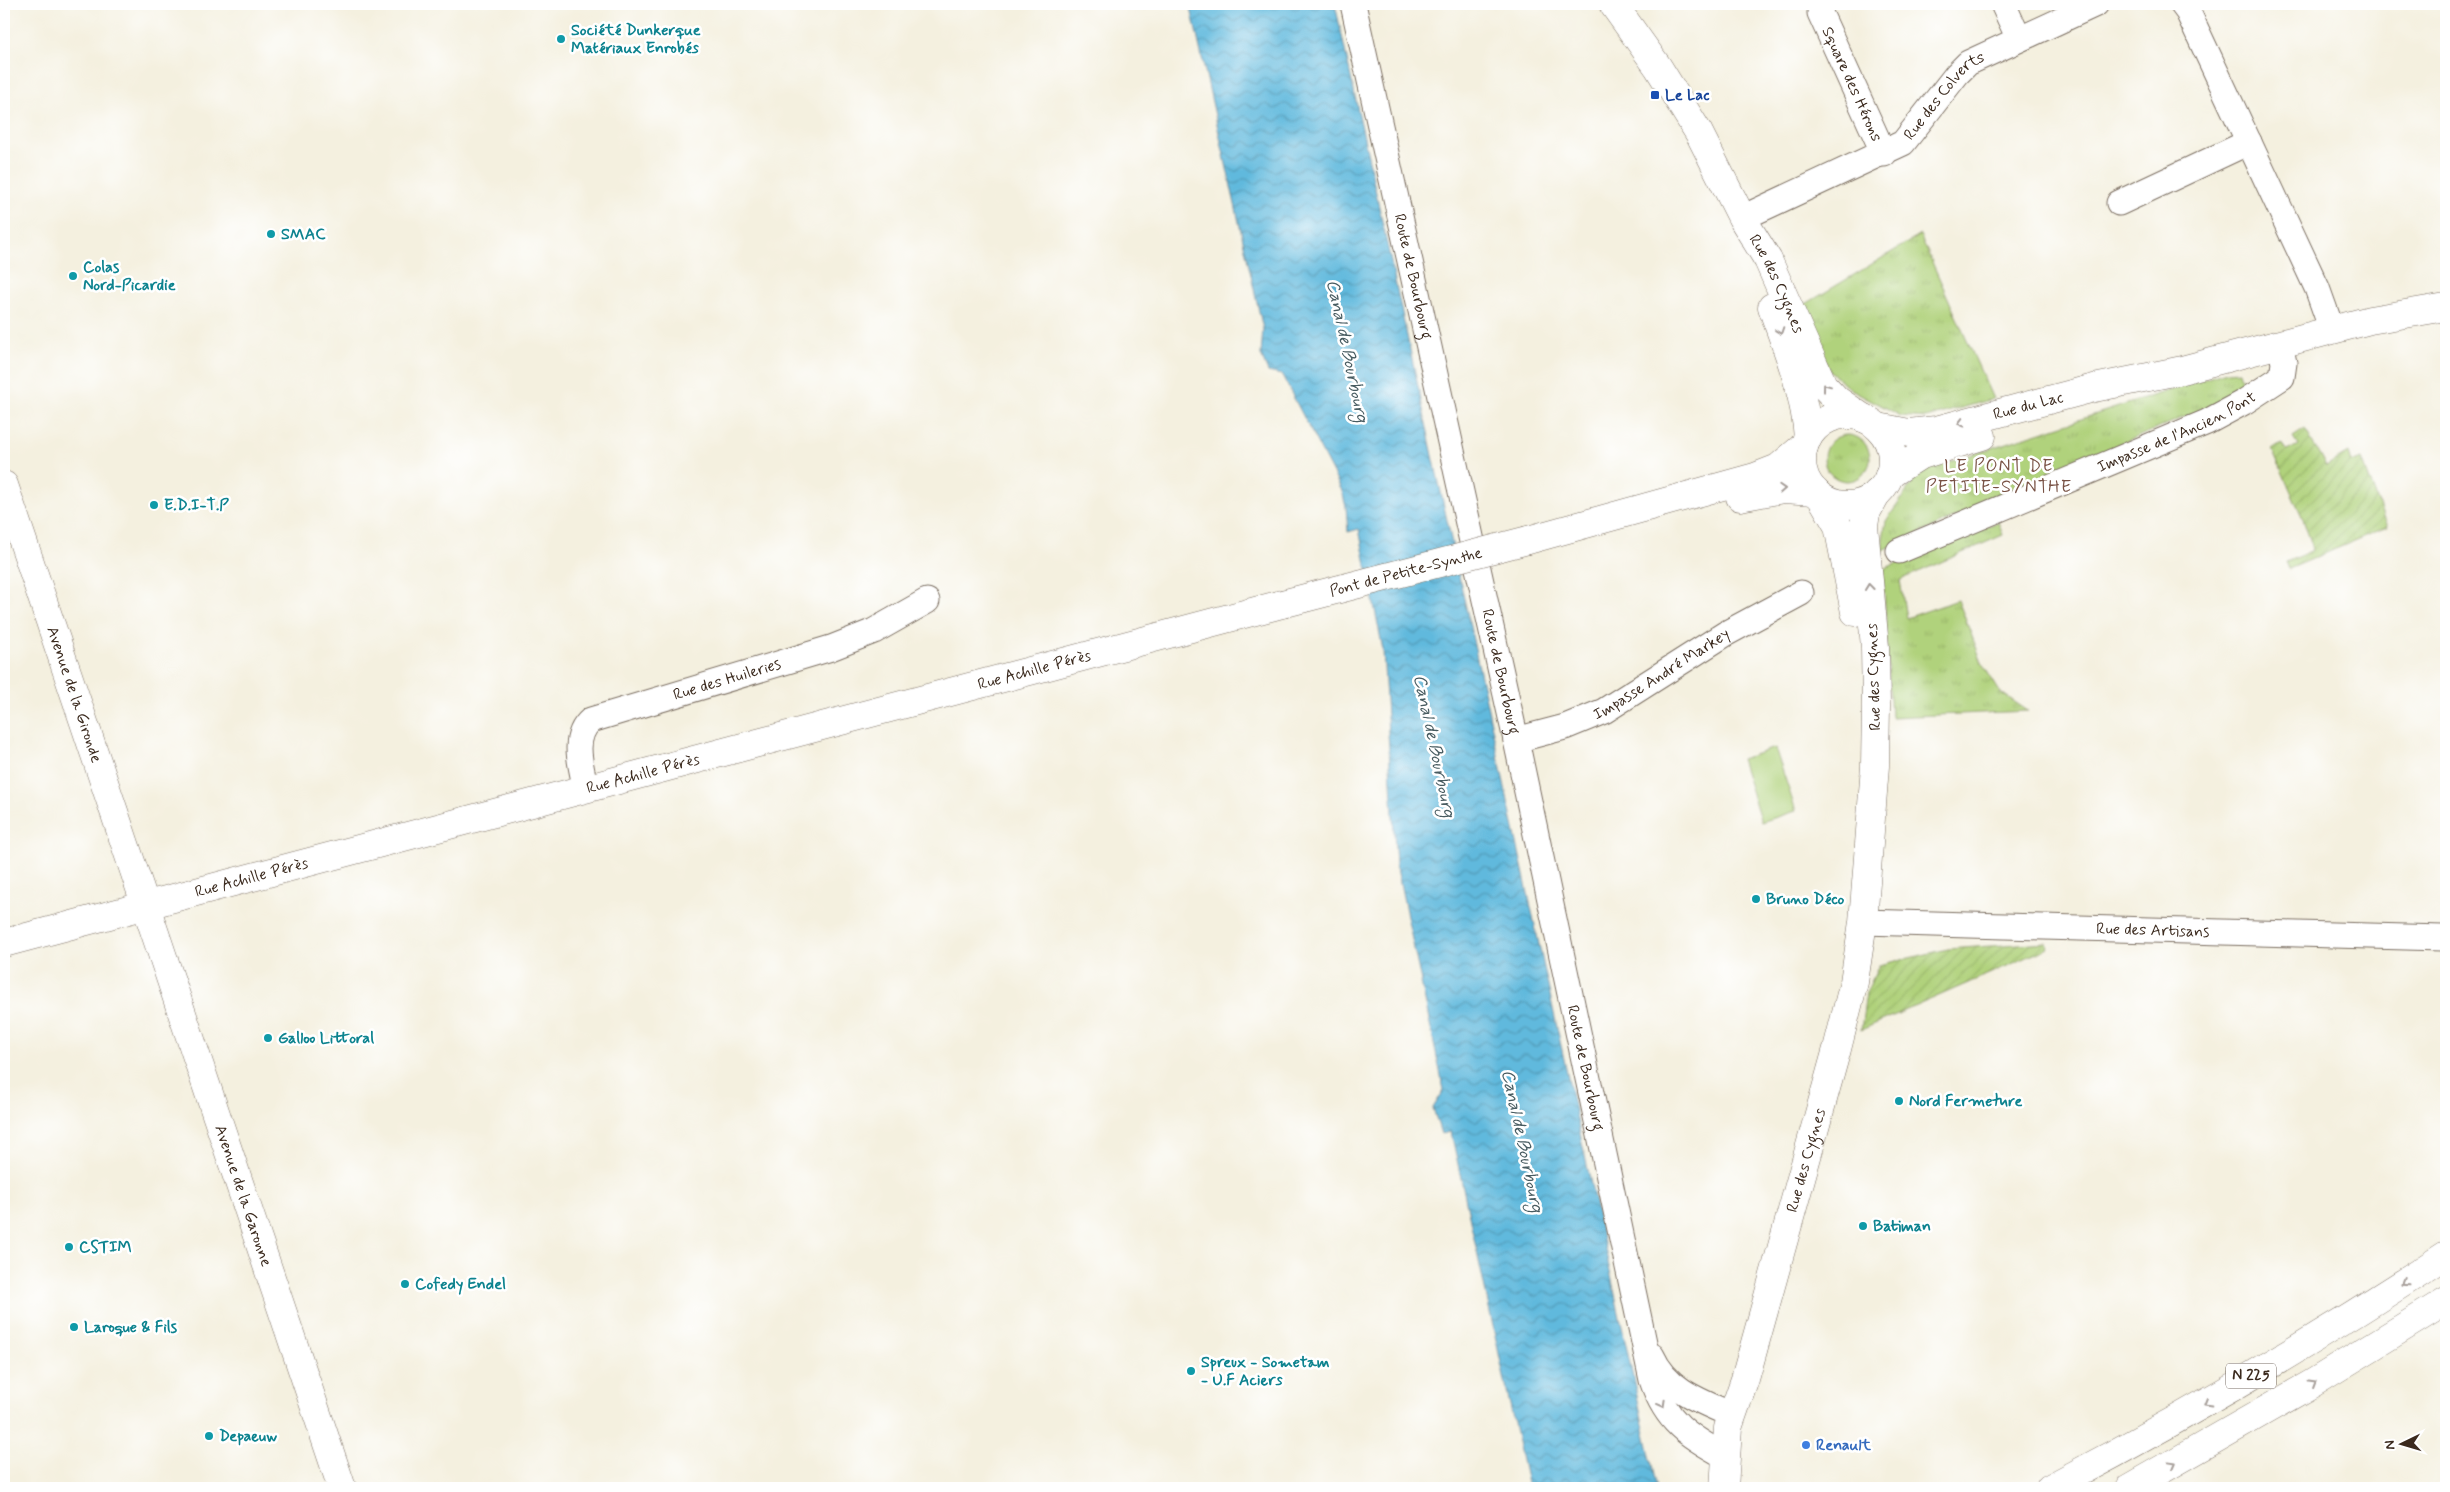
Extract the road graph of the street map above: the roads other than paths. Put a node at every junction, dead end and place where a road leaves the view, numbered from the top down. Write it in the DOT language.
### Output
graph roads {
  1 [pos="1353,4"];
  2 [pos="1613,4"];
  3 [pos="2002,4"];
  4 [pos="2096,4"];
  5 [pos="2182,4"];
  6 [pos="1820,13"];
  7 [pos="2019,39"];
  8 [pos="2249,142"];
  9 [pos="1884,154"];
  10 [pos="2119,202"];
  11 [pos="1742,218"];
  12 [pos="2446,293"];
  13 [pos="2446,307"];
  14 [pos="2370,320"];
  15 [pos="2332,330"];
  16 [pos="2280,344"];
  17 [pos="2178,371"];
  18 [pos="1870,423"];
  19 [pos="1806,442"];
  20 [pos="1883,484"];
  21 [pos="4,485"];
  22 [pos="1818,494"];
  23 [pos="1528,540"];
  24 [pos="1900,551"];
  25 [pos="1801,593"];
  26 [pos="928,601"];
  27 [pos="1282,604"];
  28 [pos="1516,740"];
  29 [pos="586,789"];
  30 [pos="1868,863"];
  31 [pos="145,904"];
  32 [pos="1863,922"];
  33 [pos="2442,938"];
  34 [pos="4,943"];
  35 [pos="2446,1256"];
  36 [pos="2446,1301"];
  37 [pos="1645,1341"];
  38 [pos="1732,1415"];
  39 [pos="1725,1456"];
  40 [pos="342,1488"];
  41 [pos="1724,1488"];
  42 [pos="2050,1488"];
  43 [pos="2130,1488"];
  1 -- 28 [label="street, Route de Bourbourg"];
  2 -- 11 [label="main road, Rue des Cygnes"];
  3 -- 7 [label="street"];
  4 -- 7 [label="street, Rue des Colverts"];
  5 -- 8 [label="street"];
  6 -- 9 [label="street, Square des Hérons"];
  7 -- 9 [label="street, Rue des Colverts"];
  8 -- 10 [label="street"];
  8 -- 15 [label="street"];
  9 -- 11 [label="street, Rue des Colverts"];
  18 -- 11 [label="main road, Rue des Cygnes, one-way"];
  11 -- 19 [label="main road, Rue des Cygnes, one-way"];
  12 -- 14 [label="main road, Rue du Lac"];
  13 -- 14 [label="main road, Rue du Lac"];
  14 -- 15 [label="main road, Rue du Lac"];
  15 -- 16 [label="main road, Rue du Lac"];
  16 -- 17 [label="main road, Rue du Lac"];
  16 -- 24 [label="street, Impasse de l'Ancien Pont"];
  17 -- 18 [label="main road, Rue du Lac, one-way"];
  17 -- 20 [label="main road, Rue du Lac"];
  18 -- 19 [label="main road"];
  18 -- 20 [label="main road"];
  19 -- 22 [label="main road"];
  19 -- 23 [label="main road"];
  20 -- 22 [label="main road"];
  30 -- 20 [label="main road, Rue des Cygnes, one-way"];
  21 -- 31 [label="main road, Avenue de la Gironde"];
  23 -- 22 [label="main road, one-way"];
  22 -- 30 [label="main road, Rue des Cygnes"];
  23 -- 27 [label="main road, Pont de Petite-Synthe, bridge"];
  25 -- 28 [label="street, Impasse André Markey"];
  26 -- 29 [label="street, Rue des Huileries"];
  27 -- 29 [label="main road, Rue Achille Pérès"];
  28 -- 37 [label="street, Route de Bourbourg"];
  29 -- 31 [label="main road, Rue Achille Pérès"];
  30 -- 32 [label="main road, Rue des Cygnes"];
  31 -- 34 [label="main road, Rue Achille Pérès"];
  31 -- 40 [label="main road, Avenue de la Garonne"];
  32 -- 33 [label="street, Rue des Artisans"];
  32 -- 38 [label="main road, Rue des Cygnes"];
  35 -- 42 [label="main road, N 225, one-way"];
  43 -- 36 [label="main road, N 225, one-way"];
  37 -- 38 [label="street, Route de Bourbourg"];
  37 -- 39 [label="street, Route de Bourbourg, one-way"];
  38 -- 39 [label="main road, Rue des Cygnes"];
  39 -- 41 [label="main road, Rue des Cygnes"];
}
